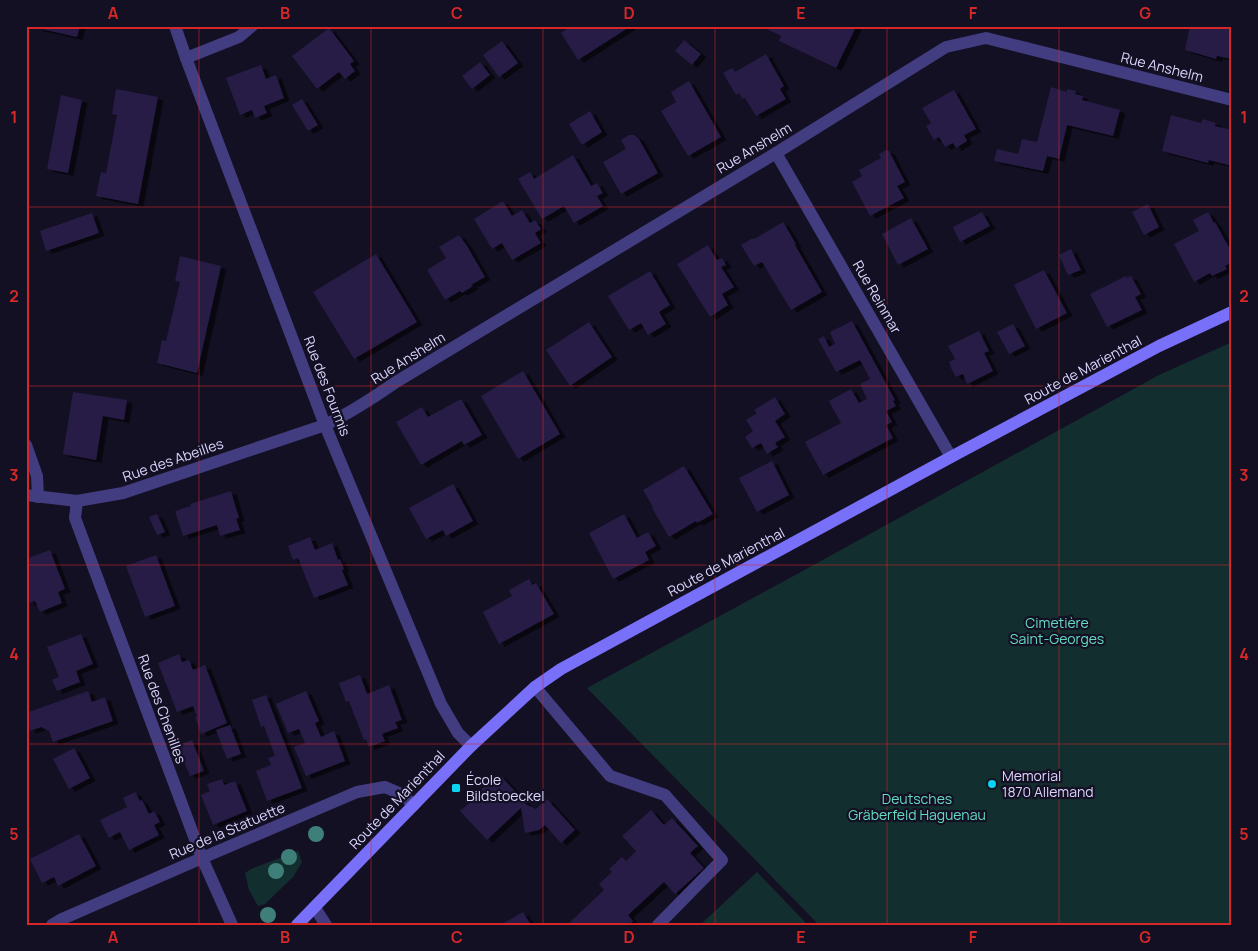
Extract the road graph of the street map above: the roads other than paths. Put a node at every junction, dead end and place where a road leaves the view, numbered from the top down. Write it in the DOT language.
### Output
graph roads {
  1 [pos="175,26"];
  2 [pos="252,26"];
  3 [pos="186,58"];
  4 [pos="1232,100"];
  5 [pos="776,152"];
  6 [pos="1232,312"];
  7 [pos="325,425"];
  8 [pos="26,445"];
  9 [pos="951,457"];
  10 [pos="32,496"];
  11 [pos="77,501"];
  12 [pos="535,687"];
  13 [pos="471,746"];
  14 [pos="414,806"];
  15 [pos="202,858"];
  16 [pos="314,908"];
  17 [pos="52,925"];
  18 [pos="232,925"];
  19 [pos="297,925"];
  20 [pos="326,925"];
  21 [pos="658,925"];
  1 -- 3 [label="street, Rue des Fourmis"];
  2 -- 3 [label="street"];
  3 -- 7 [label="street, Rue des Fourmis"];
  4 -- 5 [label="street, Rue Anshelm"];
  5 -- 7 [label="street, Rue Anshelm"];
  5 -- 9 [label="street, Rue Reinmar"];
  6 -- 9 [label="street, Route de Marienthal"];
  7 -- 11 [label="street, Rue des Abeilles"];
  7 -- 13 [label="street, Rue des Fourmis"];
  8 -- 10 [label="street"];
  9 -- 12 [label="street, Route de Marienthal"];
  10 -- 11 [label="street, Rue des Abeilles"];
  11 -- 15 [label="street, Rue des Chenilles"];
  12 -- 13 [label="street, Route de Marienthal"];
  12 -- 21 [label="street"];
  13 -- 14 [label="street, Route de Marienthal"];
  14 -- 15 [label="street, Rue de la Statuette"];
  14 -- 16 [label="street, Route de Marienthal"];
  15 -- 17 [label="street, Rue de la Statuette"];
  15 -- 18 [label="street, Rue des Chenilles"];
  16 -- 19 [label="street, Route de Marienthal"];
  16 -- 20 [label="street"];
}
